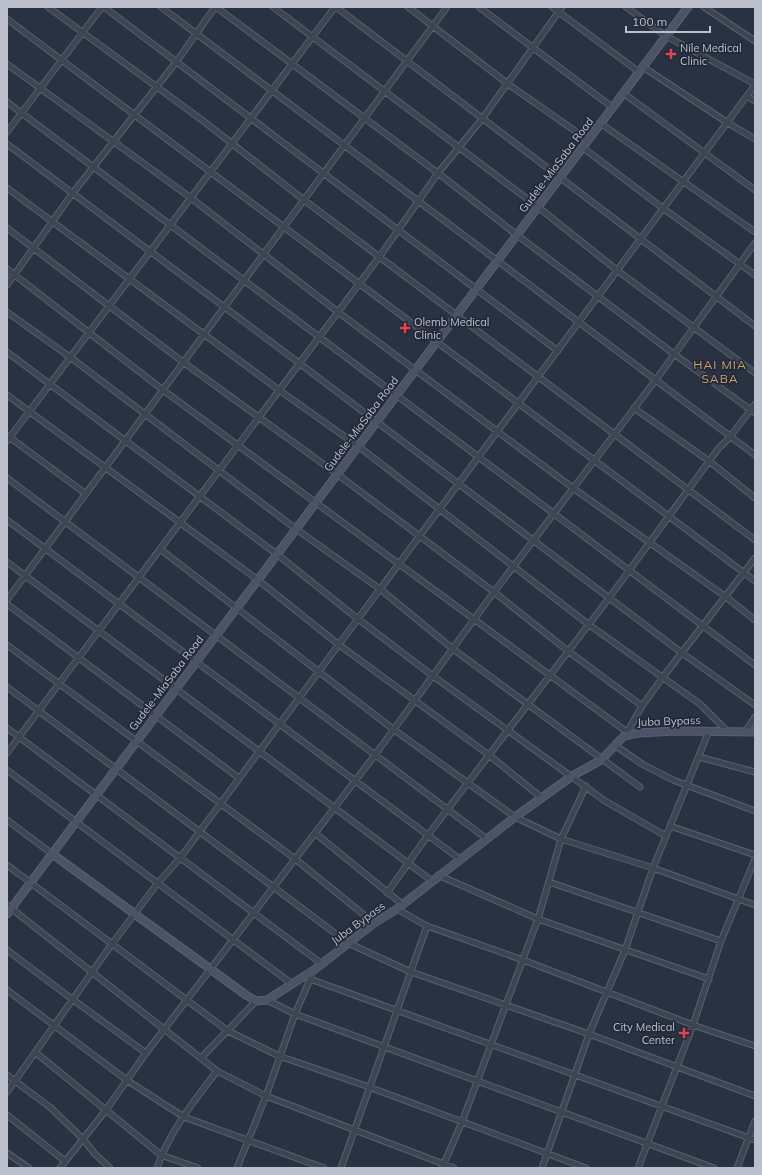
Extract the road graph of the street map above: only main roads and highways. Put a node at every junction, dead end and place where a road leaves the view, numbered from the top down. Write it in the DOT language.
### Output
graph roads {
  1 [pos="688,7"];
  2 [pos="755,732"];
  3 [pos="51,853"];
  4 [pos="8,909"];
  1 -- 3 [label="main road, Gudele-MiaSaba Road"];
  2 -- 3 [label="main road, Juba Bypass"];
  3 -- 4 [label="main road"];
}
